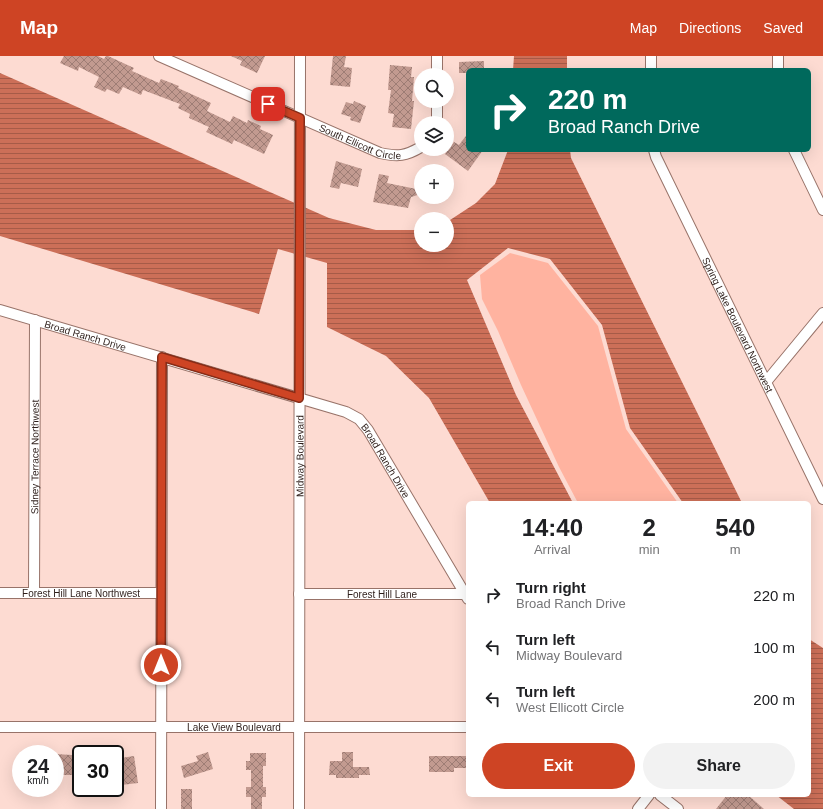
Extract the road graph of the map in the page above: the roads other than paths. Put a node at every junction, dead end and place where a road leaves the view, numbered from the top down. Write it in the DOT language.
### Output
graph roads {
  1 [pos="300,56"];
  2 [pos="437,56"];
  3 [pos="651,56"];
  4 [pos="778,56"];
  5 [pos="162,57"];
  6 [pos="437,68"];
  7 [pos="651,68"];
  8 [pos="778,68"];
  9 [pos="300,118"];
  10 [pos="414,152"];
  11 [pos="655,152"];
  12 [pos="795,152"];
  13 [pos="823,210"];
  14 [pos="0,310"];
  15 [pos="823,313"];
  16 [pos="35,320"];
  17 [pos="162,357"];
  18 [pos="766,382"];
  19 [pos="299,398"];
  20 [pos="823,499"];
  21 [pos="0,593"];
  22 [pos="34,593"];
  23 [pos="161,594"];
  24 [pos="299,594"];
  25 [pos="466,595"];
  26 [pos="466,597"];
  27 [pos="0,726"];
  28 [pos="161,727"];
  29 [pos="299,727"];
  30 [pos="466,727"];
  31 [pos="647,797"];
  32 [pos="663,797"];
  33 [pos="161,809"];
  34 [pos="298,809"];
  35 [pos="638,809"];
  36 [pos="678,809"];
  1 -- 9 [label="street, Midway Boulevard"];
  2 -- 6 [label="street"];
  3 -- 7 [label="street"];
  4 -- 8 [label="street"];
  5 -- 9 [label="street, South Ellicott Circle"];
  9 -- 10 [label="street, South Ellicott Circle"];
  9 -- 19 [label="street, Midway Boulevard"];
  11 -- 18 [label="street, Spring Lake Boulevard Northwest"];
  12 -- 13 [label="street"];
  14 -- 16 [label="street, Broad Ranch Drive"];
  15 -- 18 [label="street"];
  16 -- 17 [label="street, Broad Ranch Drive"];
  16 -- 22 [label="street, Sidney Terrace Northwest"];
  17 -- 19 [label="street, Broad Ranch Drive"];
  17 -- 23 [label="street"];
  18 -- 20 [label="street, Spring Lake Boulevard Northwest"];
  19 -- 24 [label="street, Midway Boulevard"];
  19 -- 25 [label="street, Broad Ranch Drive"];
  21 -- 22 [label="street, Forest Hill Lane Northwest"];
  22 -- 23 [label="street, Forest Hill Lane Northwest"];
  23 -- 28 [label="street"];
  24 -- 26 [label="street, Forest Hill Lane"];
  24 -- 29 [label="street, Midway Boulevard"];
  27 -- 28 [label="street, Lake View Boulevard"];
  28 -- 29 [label="street, Lake View Boulevard"];
  28 -- 33 [label="street"];
  29 -- 30 [label="street, Lake View Boulevard"];
  29 -- 34 [label="street, Midway Boulevard"];
  31 -- 35 [label="street"];
  32 -- 36 [label="street"];
}
